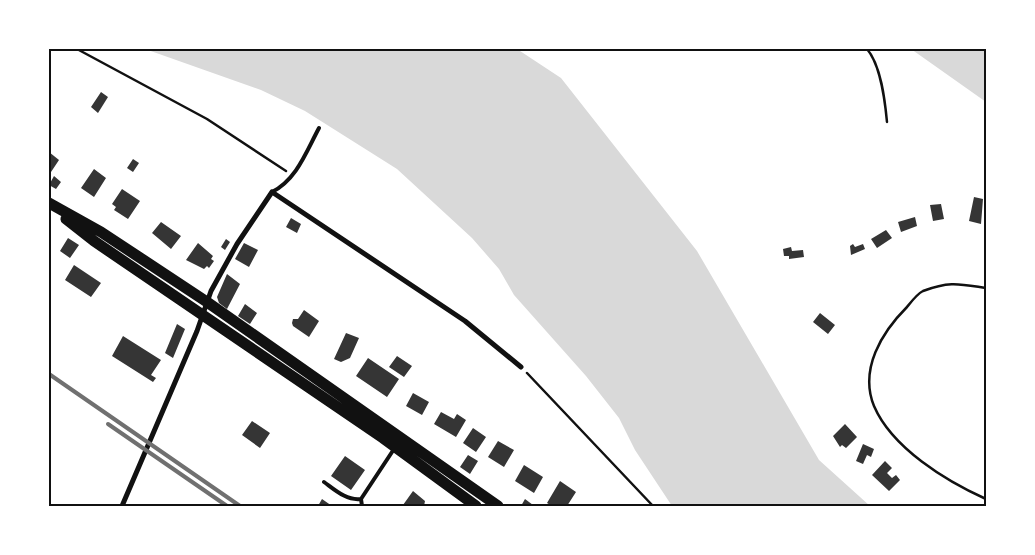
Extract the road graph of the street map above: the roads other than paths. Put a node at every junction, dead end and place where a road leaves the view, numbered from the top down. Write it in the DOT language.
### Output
graph roads {
  1 [pos="319,128"];
  2 [pos="272,192"];
  3 [pos="49,204"];
  4 [pos="207,302"];
  5 [pos="202,314"];
  6 [pos="521,367"];
  7 [pos="395,447"];
  8 [pos="324,482"];
  9 [pos="361,499"];
  10 [pos="122,506"];
  11 [pos="362,506"];
  12 [pos="476,506"];
  13 [pos="498,506"];
  1 -- 2 [label="lane"];
  2 -- 4 [label="street"];
  2 -- 6 [label="street"];
  3 -- 4 [label="main road"];
  3 -- 5 [label="main road"];
  4 -- 5 [label="street"];
  4 -- 13 [label="main road"];
  5 -- 7 [label="main road"];
  5 -- 10 [label="street"];
  7 -- 9 [label="lane"];
  7 -- 12 [label="main road"];
  8 -- 9 [label="lane"];
  9 -- 11 [label="lane"];
}
